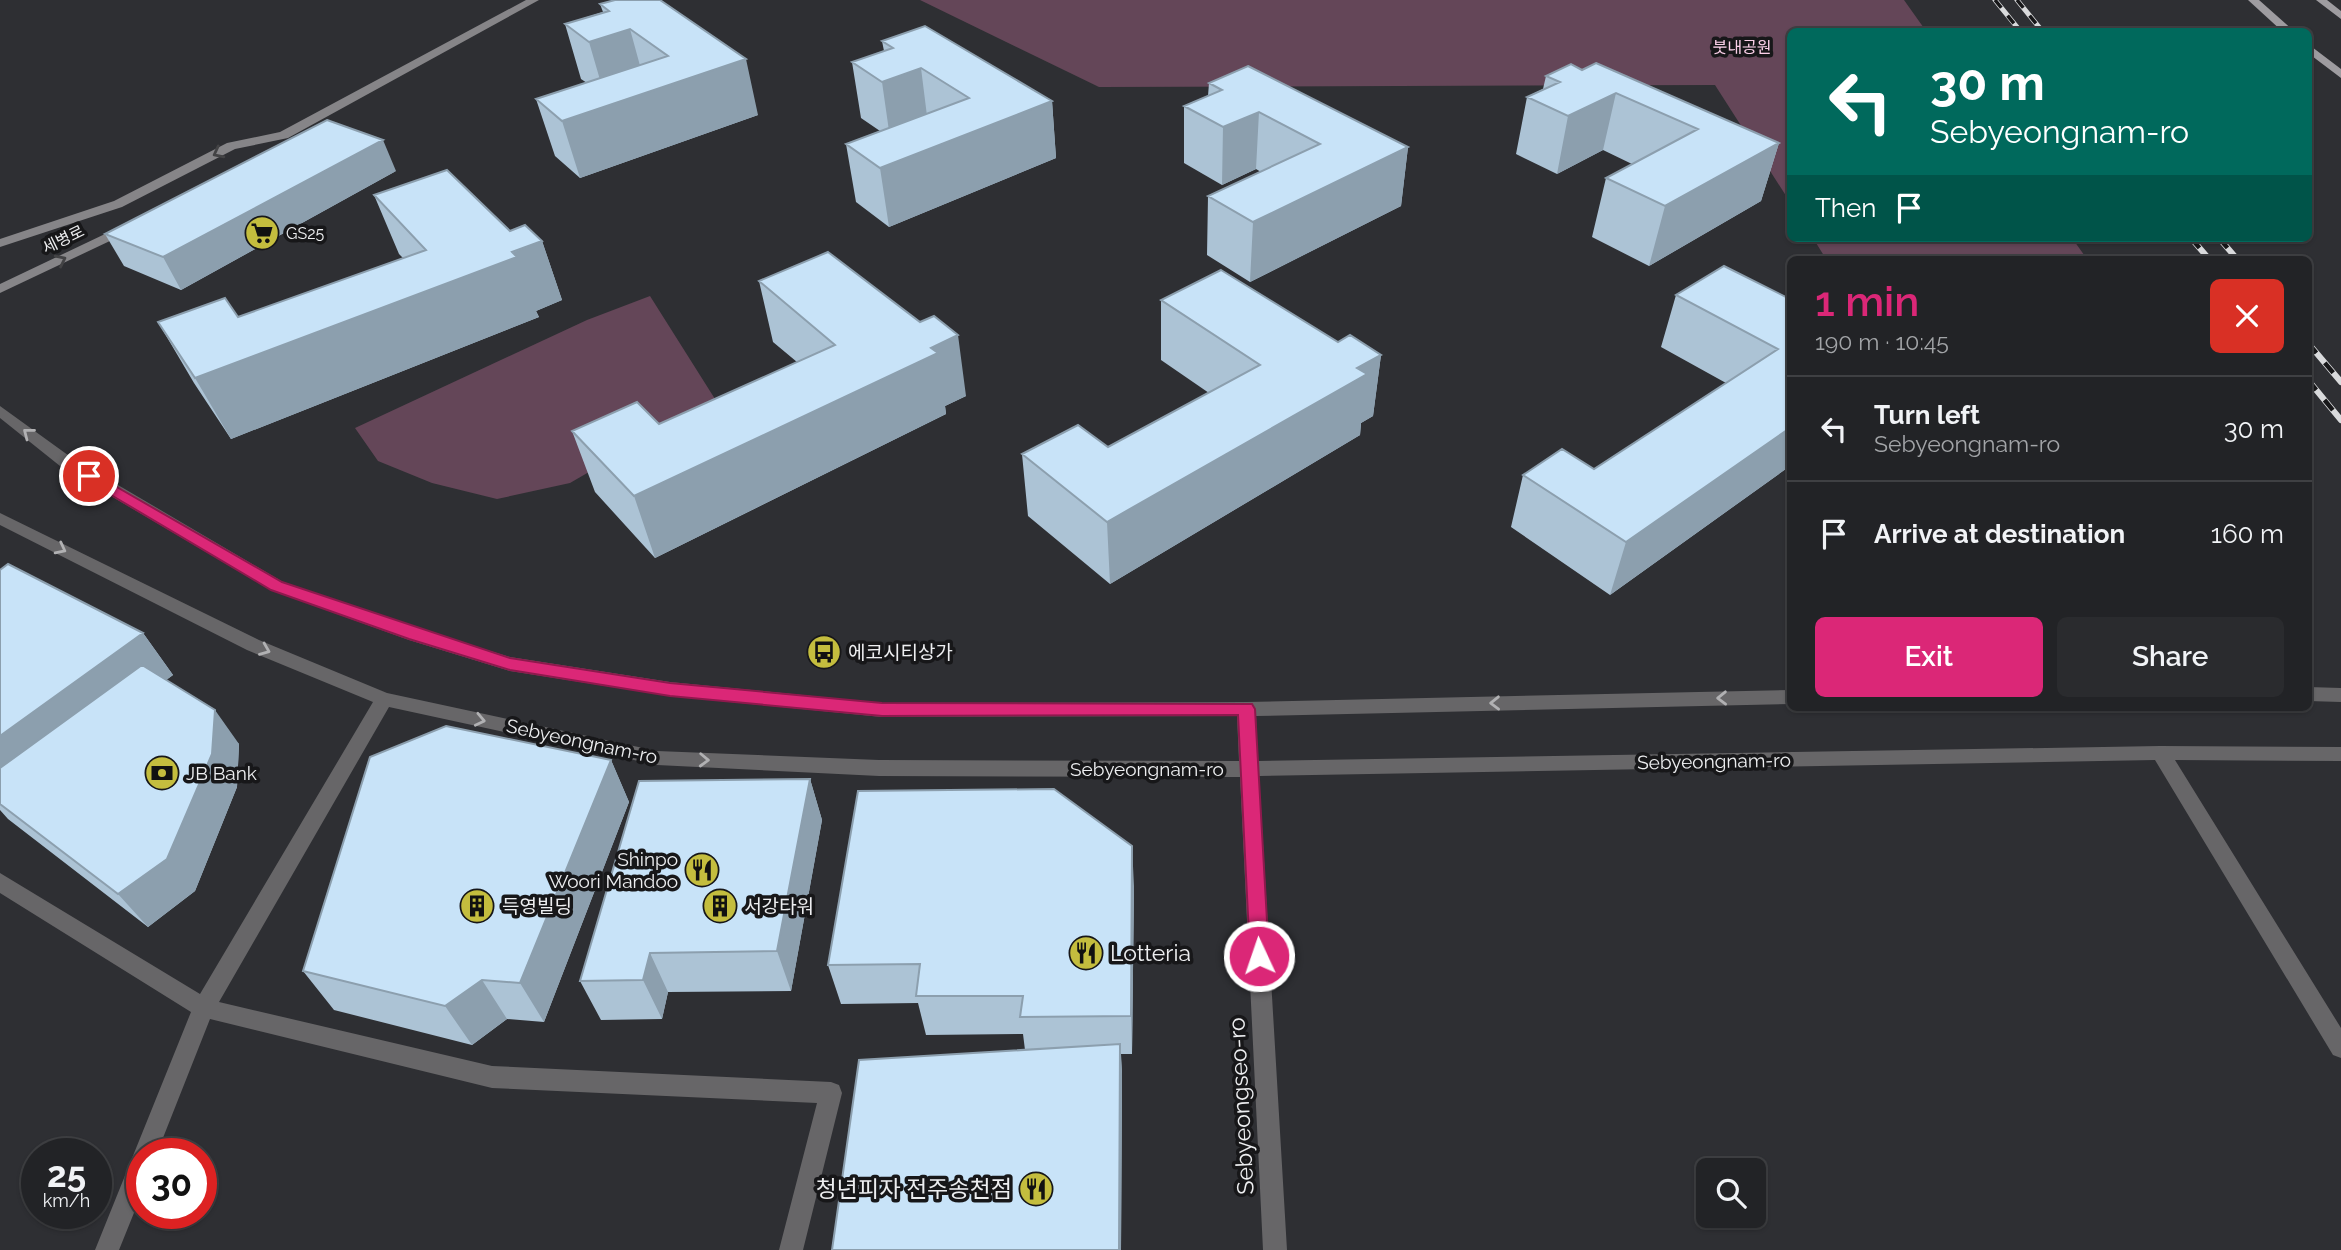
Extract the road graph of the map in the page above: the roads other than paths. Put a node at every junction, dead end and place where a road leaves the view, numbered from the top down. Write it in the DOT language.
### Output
graph roads {
  1 [pos="534,0"];
  2 [pos="2253,0"];
  3 [pos="2321,0"];
  4 [pos="2341,16"];
  5 [pos="2285,28"];
  6 [pos="2312,50"];
  7 [pos="2341,75"];
  8 [pos="284,135"];
  9 [pos="269,150"];
  10 [pos="144,220"];
  11 [pos="0,243"];
  12 [pos="0,289"];
  13 [pos="0,411"];
  14 [pos="0,518"];
  15 [pos="2312,694"];
  16 [pos="2341,695"];
  17 [pos="1787,697"];
  18 [pos="384,699"];
  19 [pos="1246,709"];
  20 [pos="2160,753"];
  21 [pos="2341,754"];
  22 [pos="1250,769"];
  23 [pos="0,882"];
  24 [pos="204,1008"];
  25 [pos="2341,1048"];
  26 [pos="151,1138"];
  27 [pos="126,1203"];
  28 [pos="107,1250"];
  29 [pos="791,1250"];
  30 [pos="1275,1250"];
  1 -- 8 [label="street, 세병로"];
  2 -- 5 [label="main road"];
  3 -- 4 [label="main road"];
  6 -- 7 [label="main road"];
  8 -- 9 [label="street, 세병로"];
  8 -- 11 [label="street, 세병로, one-way"];
  12 -- 10 [label="street, 세병로, one-way"];
  19 -- 13 [label="street, one-way"];
  14 -- 18 [label="street, Sebyeongnam-ro, one-way"];
  15 -- 16 [label="street"];
  17 -- 19 [label="street, one-way"];
  18 -- 22 [label="street, Sebyeongnam-ro, one-way"];
  18 -- 24 [label="street"];
  19 -- 22 [label="street, Sebyeongseo-ro"];
  20 -- 21 [label="street, Sebyeongnam-ro"];
  20 -- 22 [label="street, Sebyeongnam-ro"];
  20 -- 25 [label="street"];
  22 -- 30 [label="street, Sebyeongseo-ro"];
  23 -- 24 [label="street"];
  24 -- 26 [label="street"];
  24 -- 29 [label="street"];
  27 -- 28 [label="street"];
}
